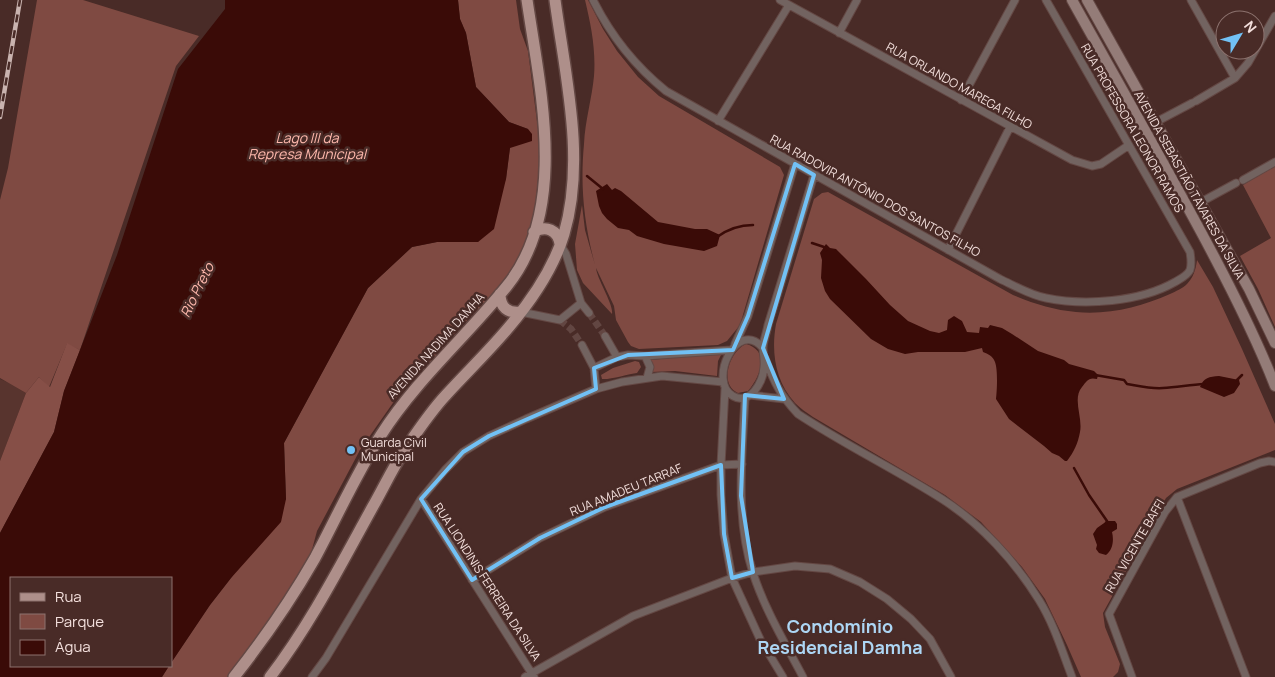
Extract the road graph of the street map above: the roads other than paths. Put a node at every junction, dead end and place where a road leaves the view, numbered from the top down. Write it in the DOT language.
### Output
graph roads {
  1 [pos="528,0"];
  2 [pos="555,0"];
  3 [pos="593,0"];
  4 [pos="780,0"];
  5 [pos="857,0"];
  6 [pos="1016,0"];
  7 [pos="1046,0"];
  8 [pos="1072,0"];
  9 [pos="1087,0"];
  10 [pos="1191,0"];
  11 [pos="789,5"];
  12 [pos="1275,16"];
  13 [pos="840,33"];
  14 [pos="1110,41"];
  15 [pos="1098,47"];
  16 [pos="1235,78"];
  17 [pos="962,100"];
  18 [pos="718,122"];
  19 [pos="1156,122"];
  20 [pos="1010,127"];
  21 [pos="1129,145"];
  22 [pos="1275,162"];
  23 [pos="795,164"];
  24 [pos="814,175"];
  25 [pos="1201,202"];
  26 [pos="534,232"];
  27 [pos="560,244"];
  28 [pos="948,250"];
  29 [pos="1190,269"];
  30 [pos="1251,293"];
  31 [pos="500,294"];
  32 [pos="1237,300"];
  33 [pos="581,303"];
  34 [pos="521,312"];
  35 [pos="588,313"];
  36 [pos="605,336"];
  37 [pos="1275,343"];
  38 [pos="582,345"];
  39 [pos="733,348"];
  40 [pos="763,348"];
  41 [pos="645,356"];
  42 [pos="618,357"];
  43 [pos="765,358"];
  44 [pos="594,368"];
  45 [pos="647,378"];
  46 [pos="724,385"];
  47 [pos="1275,386"];
  48 [pos="596,389"];
  49 [pos="747,397"];
  50 [pos="784,399"];
  51 [pos="1275,462"];
  52 [pos="742,464"];
  53 [pos="721,465"];
  54 [pos="1177,497"];
  55 [pos="421,500"];
  56 [pos="753,572"];
  57 [pos="732,578"];
  58 [pos="472,580"];
  59 [pos="533,675"];
  60 [pos="1130,676"];
  61 [pos="234,677"];
  62 [pos="270,677"];
  63 [pos="312,677"];
  64 [pos="525,677"];
  65 [pos="783,677"];
  66 [pos="803,677"];
  67 [pos="951,677"];
  68 [pos="1072,677"];
  69 [pos="1246,677"];
  1 -- 26 [label="main road, AVENIDA NADIMA DAMHA"];
  2 -- 27 [label="main road"];
  3 -- 18 [label="street, RUA RADOVIR ANTÔNIO DOS SANTOS FILHO"];
  4 -- 11 [label="street, RUA ORLANDO MAREGA FILHO"];
  5 -- 13 [label="street"];
  6 -- 17 [label="street"];
  7 -- 21 [label="street, RUA PROFESSORA LEONOR RAMOS"];
  8 -- 15 [label="main road, AVENIDA SEBASTIÃO TAVARES DA SILVA"];
  9 -- 14 [label="main road, AVENIDA SEBASTIÃO TAVARES DA SILVA"];
  10 -- 16 [label="street"];
  11 -- 13 [label="street, RUA ORLANDO MAREGA FILHO"];
  11 -- 18 [label="street"];
  12 -- 16 [label="street"];
  13 -- 17 [label="street, RUA ORLANDO MAREGA FILHO"];
  14 -- 15 [label="main road"];
  14 -- 19 [label="main road, AVENIDA SEBASTIÃO TAVARES DA SILVA"];
  15 -- 32 [label="main road, AVENIDA SEBASTIÃO TAVARES DA SILVA"];
  16 -- 19 [label="street"];
  17 -- 20 [label="street, RUA ORLANDO MAREGA FILHO"];
  18 -- 23 [label="street, RUA RADOVIR ANTÔNIO DOS SANTOS FILHO"];
  19 -- 25 [label="main road, AVENIDA SEBASTIÃO TAVARES DA SILVA"];
  20 -- 21 [label="street, RUA ORLANDO MAREGA FILHO"];
  20 -- 28 [label="street"];
  21 -- 29 [label="street, RUA PROFESSORA LEONOR RAMOS"];
  22 -- 25 [label="street"];
  23 -- 24 [label="street, RUA RADOVIR ANTÔNIO DOS SANTOS FILHO"];
  23 -- 39 [label="street"];
  24 -- 28 [label="street, RUA RADOVIR ANTÔNIO DOS SANTOS FILHO"];
  24 -- 40 [label="street"];
  25 -- 30 [label="main road, AVENIDA SEBASTIÃO TAVARES DA SILVA"];
  26 -- 27 [label="main road"];
  26 -- 31 [label="main road, AVENIDA NADIMA DAMHA"];
  27 -- 33 [label="street"];
  27 -- 34 [label="main road"];
  28 -- 29 [label="street, RUA RADOVIR ANTÔNIO DOS SANTOS FILHO"];
  30 -- 32 [label="main road"];
  30 -- 37 [label="main road, AVENIDA SEBASTIÃO TAVARES DA SILVA"];
  31 -- 34 [label="main road"];
  31 -- 61 [label="main road, AVENIDA NADIMA DAMHA"];
  32 -- 47 [label="main road, AVENIDA SEBASTIÃO TAVARES DA SILVA"];
  33 -- 34 [label="street"];
  33 -- 35 [label="street"];
  34 -- 62 [label="main road"];
  36 -- 42 [label="street"];
  38 -- 44 [label="street"];
  39 -- 40 [label="street"];
  39 -- 41 [label="street"];
  39 -- 46 [label="street"];
  40 -- 43 [label="street"];
  41 -- 42 [label="street"];
  41 -- 45 [label="street"];
  42 -- 44 [label="street"];
  43 -- 49 [label="street"];
  43 -- 50 [label="street"];
  44 -- 48 [label="street"];
  45 -- 46 [label="street"];
  45 -- 48 [label="street"];
  46 -- 49 [label="street"];
  46 -- 53 [label="street"];
  48 -- 55 [label="street"];
  49 -- 50 [label="street"];
  49 -- 52 [label="street"];
  50 -- 68 [label="street"];
  51 -- 54 [label="street, RUA VICENTE BAFFI"];
  52 -- 53 [label="street, RUA AMADEU TARRAF"];
  52 -- 56 [label="street"];
  53 -- 57 [label="street"];
  53 -- 58 [label="street, RUA AMADEU TARRAF"];
  54 -- 60 [label="street, RUA VICENTE BAFFI"];
  54 -- 69 [label="street"];
  55 -- 58 [label="street, RUA LIONDINIS FERREIRA DA SILVA"];
  55 -- 63 [label="street"];
  56 -- 57 [label="street"];
  56 -- 66 [label="street"];
  56 -- 67 [label="street"];
  57 -- 59 [label="street"];
  57 -- 65 [label="street"];
  58 -- 59 [label="street, RUA LIONDINIS FERREIRA DA SILVA"];
  59 -- 64 [label="street"];
}
